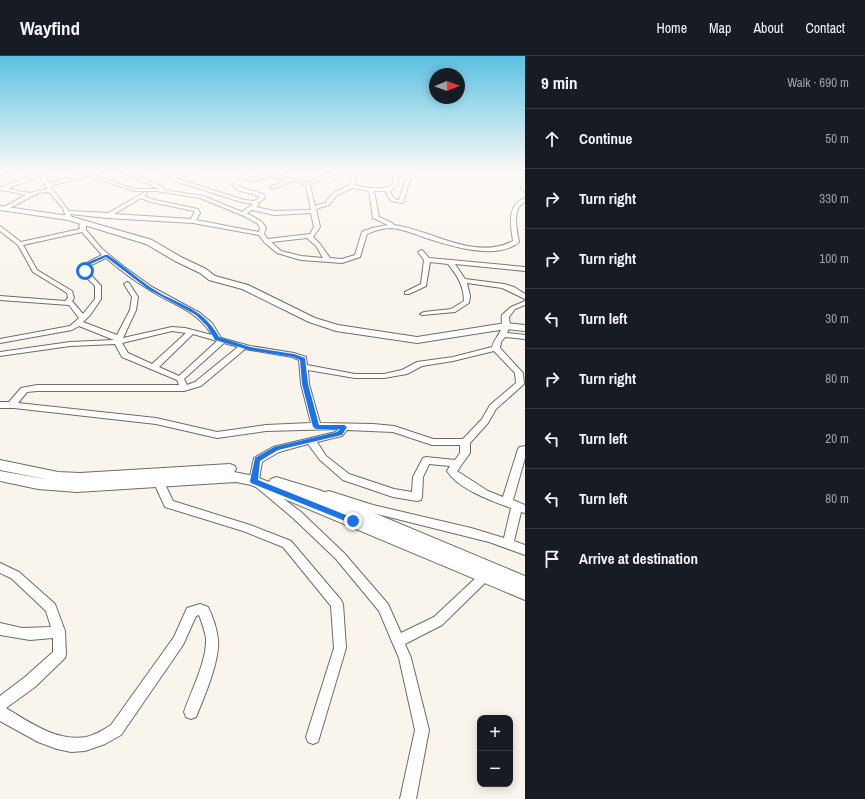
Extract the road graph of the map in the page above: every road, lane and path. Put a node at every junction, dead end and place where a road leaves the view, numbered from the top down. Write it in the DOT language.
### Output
graph roads {
  1 [pos="61,206"];
  2 [pos="124,206"];
  3 [pos="175,206"];
  4 [pos="222,206"];
  5 [pos="255,206"];
  6 [pos="313,206"];
  7 [pos="323,206"];
  8 [pos="374,206"];
  9 [pos="517,206"];
  10 [pos="251,208"];
  11 [pos="2,209"];
  12 [pos="314,209"];
  13 [pos="242,214"];
  14 [pos="68,215"];
  15 [pos="107,216"];
  16 [pos="193,221"];
  17 [pos="83,226"];
  18 [pos="392,227"];
  19 [pos="0,228"];
  20 [pos="7,234"];
  21 [pos="261,234"];
  22 [pos="309,236"];
  23 [pos="0,237"];
  24 [pos="266,241"];
  25 [pos="20,244"];
  26 [pos="421,252"];
  27 [pos="107,256"];
  28 [pos="327,259"];
  29 [pos="427,260"];
  30 [pos="450,262"];
  31 [pos="525,269"];
  32 [pos="464,281"];
  33 [pos="127,284"];
  34 [pos="407,294"];
  35 [pos="525,297"];
  36 [pos="0,298"];
  37 [pos="66,303"];
  38 [pos="525,303"];
  39 [pos="424,314"];
  40 [pos="80,321"];
  41 [pos="506,326"];
  42 [pos="525,328"];
  43 [pos="191,332"];
  44 [pos="503,336"];
  45 [pos="525,337"];
  46 [pos="220,339"];
  47 [pos="118,340"];
  48 [pos="0,341"];
  49 [pos="243,347"];
  50 [pos="496,348"];
  51 [pos="0,354"];
  52 [pos="154,367"];
  53 [pos="304,368"];
  54 [pos="180,379"];
  55 [pos="184,388"];
  56 [pos="0,405"];
  57 [pos="11,405"];
  58 [pos="316,427"];
  59 [pos="344,427"];
  60 [pos="310,440"];
  61 [pos="465,442"];
  62 [pos="524,450"];
  63 [pos="458,464"];
  64 [pos="0,465"];
  65 [pos="0,476"];
  66 [pos="254,478"];
  67 [pos="159,483"];
  68 [pos="314,494"];
  69 [pos="516,506"];
  70 [pos="508,543"];
  71 [pos="525,550"];
  72 [pos="0,568"];
  73 [pos="485,576"];
  74 [pos="525,583"];
  75 [pos="525,593"];
  76 [pos="0,629"];
  77 [pos="59,631"];
  78 [pos="398,641"];
  79 [pos="0,704"];
  80 [pos="191,712"];
  81 [pos="0,713"];
  82 [pos="312,738"];
  83 [pos="408,799"];
  1 -- 14 [label="street"];
  2 -- 15 [label="street"];
  3 -- 16 [label="street"];
  4 -- 13 [label="street"];
  5 -- 10 [label="street"];
  6 -- 12 [label="street"];
  7 -- 12 [label="street"];
  8 -- 18 [label="street"];
  9 -- 18 [label="street"];
  10 -- 12 [label="street"];
  10 -- 13 [label="street"];
  11 -- 14 [label="street"];
  12 -- 22 [label="street"];
  13 -- 21 [label="street"];
  14 -- 15 [label="street"];
  14 -- 17 [label="street"];
  15 -- 16 [label="street"];
  16 -- 21 [label="street"];
  17 -- 25 [label="street"];
  17 -- 27 [label="street"];
  17 -- 41 [label="street"];
  18 -- 28 [label="street"];
  19 -- 20 [label="street"];
  20 -- 23 [label="street"];
  20 -- 25 [label="street"];
  21 -- 24 [label="street"];
  22 -- 24 [label="street"];
  22 -- 28 [label="street"];
  24 -- 28 [label="street"];
  25 -- 37 [label="street"];
  26 -- 29 [label="street"];
  27 -- 40 [label="street"];
  27 -- 46 [label="street"];
  29 -- 30 [label="street"];
  29 -- 34 [label="street"];
  30 -- 31 [label="street"];
  30 -- 32 [label="street"];
  32 -- 35 [label="street"];
  32 -- 39 [label="street"];
  33 -- 47 [label="street"];
  36 -- 37 [label="street"];
  37 -- 40 [label="street"];
  38 -- 41 [label="street"];
  40 -- 47 [label="street"];
  40 -- 48 [label="street"];
  41 -- 42 [label="street"];
  41 -- 44 [label="street"];
  43 -- 46 [label="street"];
  43 -- 47 [label="street"];
  43 -- 52 [label="street"];
  44 -- 45 [label="street"];
  44 -- 50 [label="street"];
  46 -- 49 [label="street"];
  46 -- 54 [label="street"];
  47 -- 51 [label="street"];
  47 -- 52 [label="street"];
  49 -- 53 [label="street"];
  49 -- 55 [label="street"];
  50 -- 53 [label="street"];
  50 -- 61 [label="street"];
  52 -- 54 [label="street"];
  53 -- 58 [label="street"];
  54 -- 55 [label="street"];
  55 -- 57 [label="street"];
  56 -- 57 [label="street"];
  57 -- 58 [label="street"];
  58 -- 59 [label="street"];
  59 -- 60 [label="street"];
  59 -- 61 [label="street"];
  60 -- 63 [label="street"];
  60 -- 66 [label="street"];
  61 -- 63 [label="street"];
  62 -- 69 [label="street"];
  63 -- 69 [label="street"];
  64 -- 66 [label="street"];
  65 -- 67 [label="street"];
  66 -- 67 [label="street"];
  66 -- 68 [label="street"];
  66 -- 73 [label="street"];
  66 -- 78 [label="street"];
  67 -- 82 [label="street"];
  68 -- 70 [label="street"];
  68 -- 74 [label="street"];
  69 -- 70 [label="street"];
  70 -- 71 [label="street"];
  72 -- 77 [label="street"];
  73 -- 75 [label="street"];
  73 -- 78 [label="street"];
  76 -- 77 [label="street"];
  77 -- 79 [label="street"];
  78 -- 83 [label="street"];
  80 -- 81 [label="street"];
}
